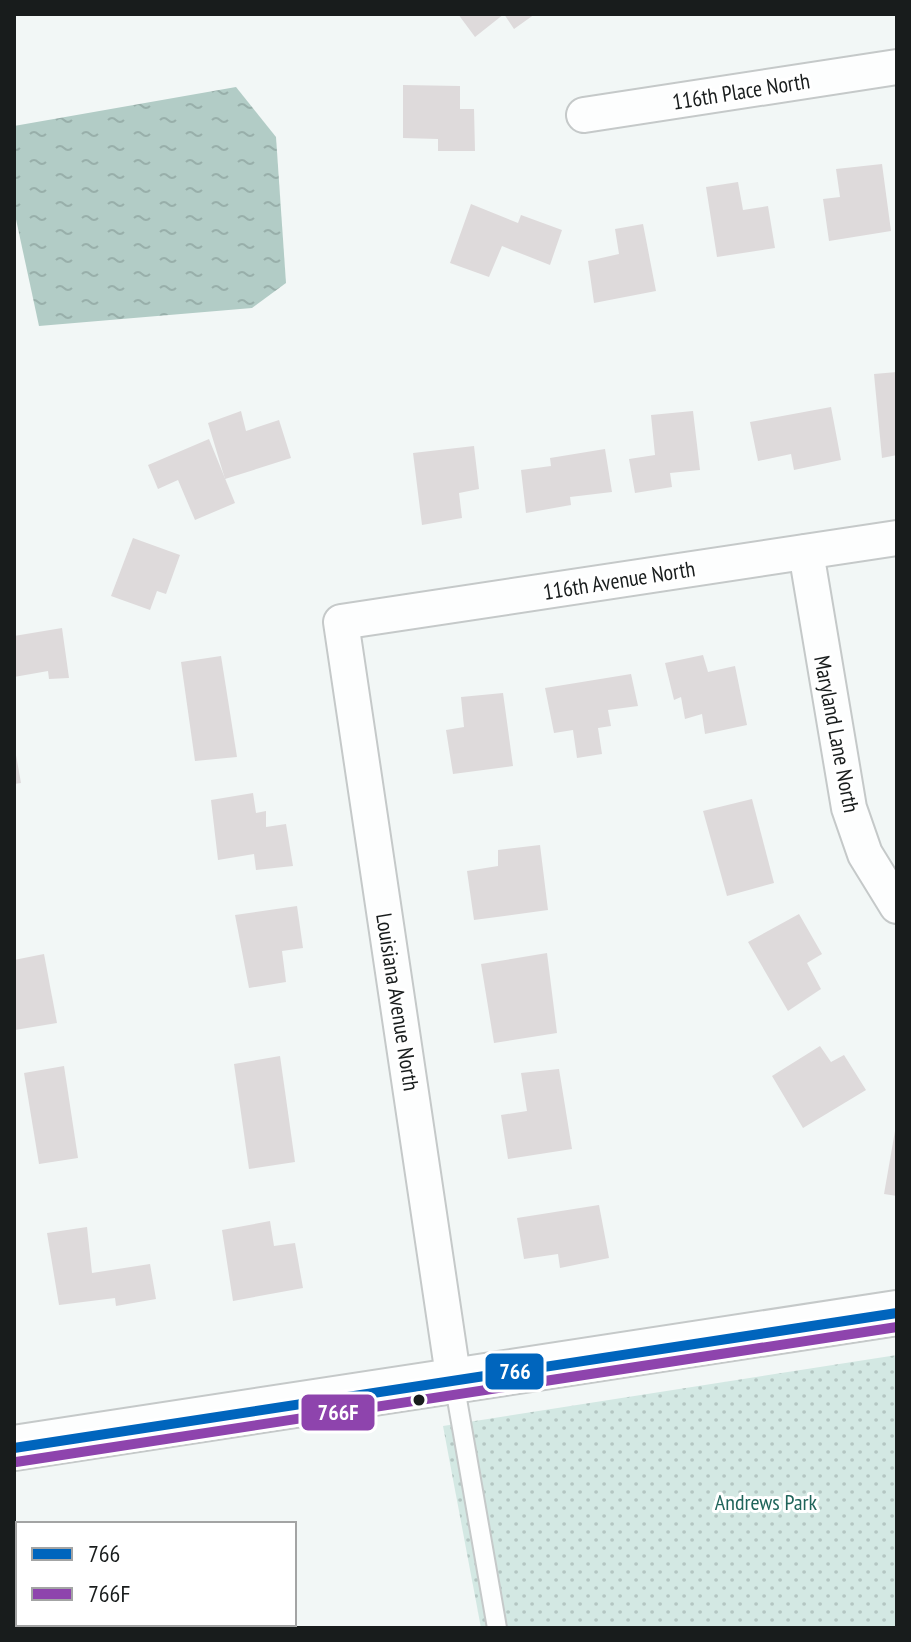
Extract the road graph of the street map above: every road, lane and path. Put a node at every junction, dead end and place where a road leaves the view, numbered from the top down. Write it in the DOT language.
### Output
graph roads {
  1 [pos="897,67"];
  2 [pos="584,115"];
  3 [pos="897,538"];
  4 [pos="806,552"];
  5 [pos="341,622"];
  6 [pos="897,906"];
  7 [pos="897,1313"];
  8 [pos="454,1382"];
  9 [pos="14,1448"];
  10 [pos="497,1628"];
  1 -- 2 [label="street, 116th Place North"];
  3 -- 4 [label="street, 116th Avenue North"];
  4 -- 5 [label="street, 116th Avenue North"];
  4 -- 6 [label="street, Maryland Lane North"];
  5 -- 8 [label="street, Louisiana Avenue North"];
  7 -- 8 [label="street"];
  8 -- 9 [label="street"];
  8 -- 10 [label="lane"];
}
